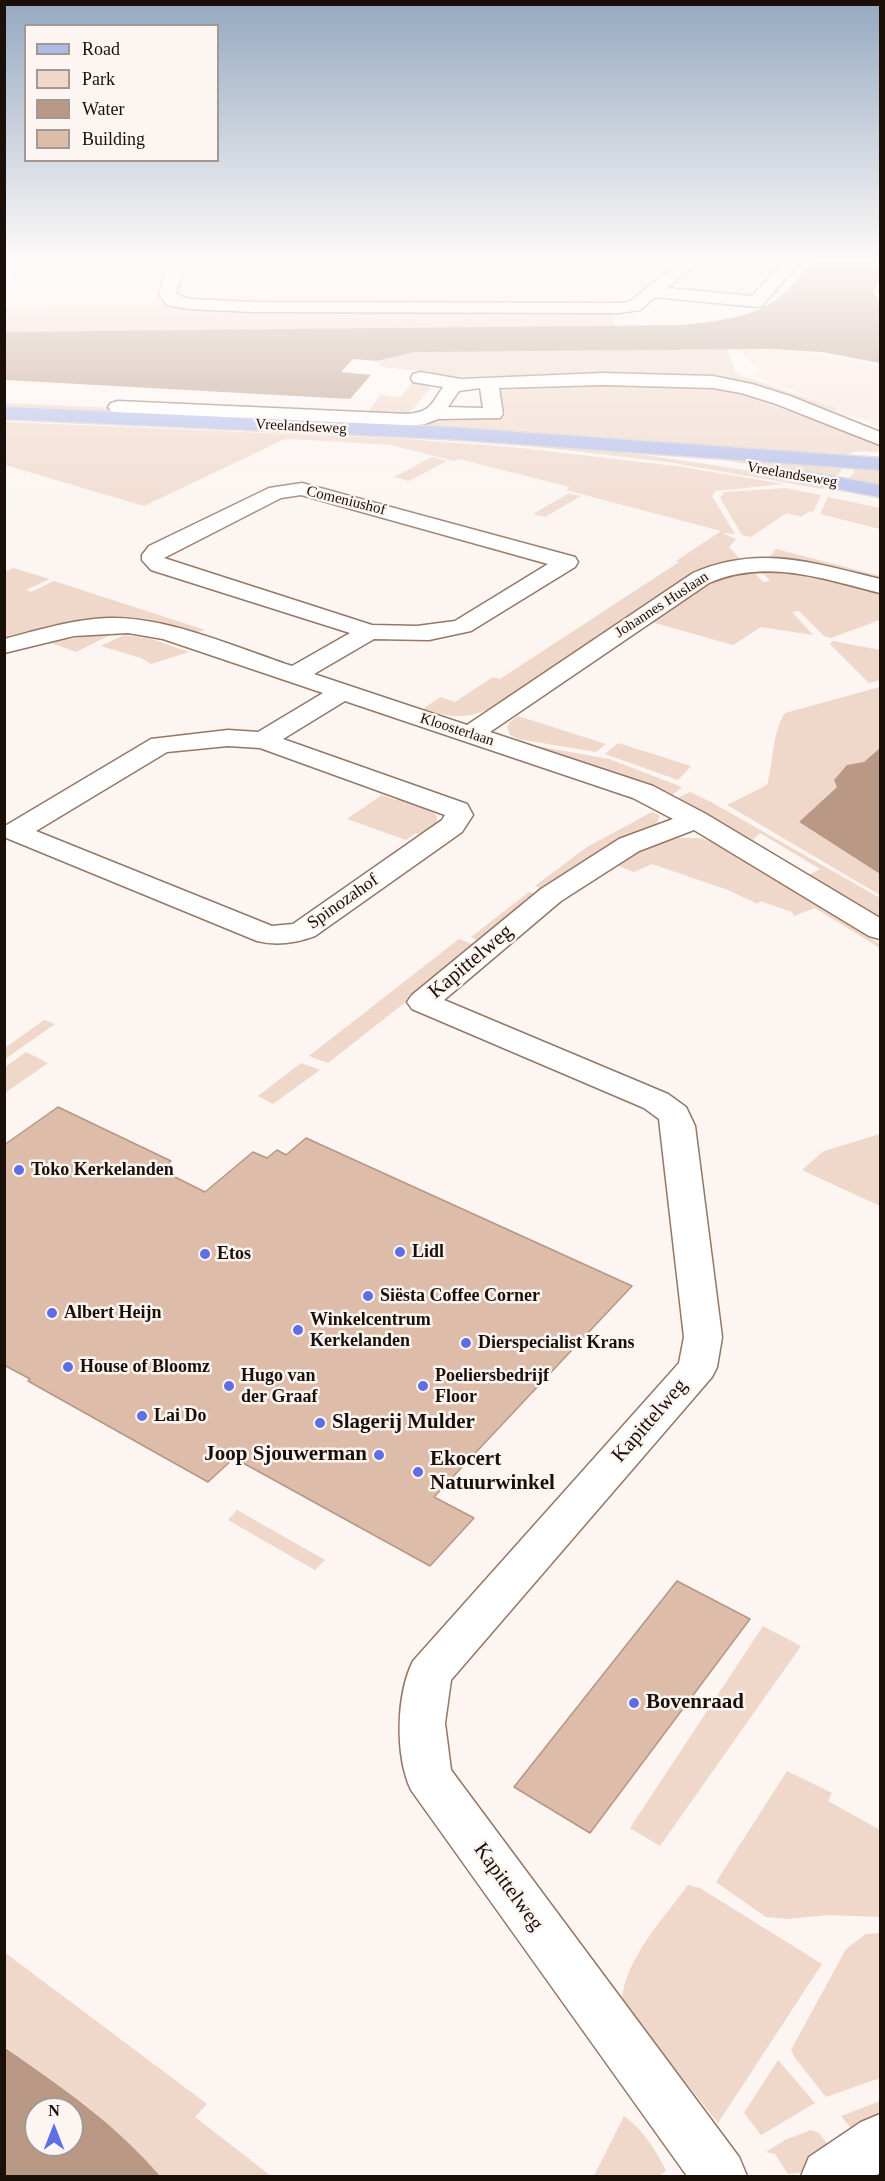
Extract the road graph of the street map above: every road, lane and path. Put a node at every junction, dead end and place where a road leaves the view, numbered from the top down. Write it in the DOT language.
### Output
graph roads {
  1 [pos="420,378"];
  2 [pos="474,383"];
  3 [pos="118,407"];
  4 [pos="435,412"];
  5 [pos="4,413"];
  6 [pos="465,413"];
  7 [pos="880,439"];
  8 [pos="597,444"];
  9 [pos="880,464"];
  10 [pos="877,491"];
  11 [pos="880,586"];
  12 [pos="370,632"];
  13 [pos="4,646"];
  14 [pos="294,675"];
  15 [pos="342,692"];
  16 [pos="470,734"];
  17 [pos="263,740"];
  18 [pos="696,820"];
  19 [pos="10,835"];
  20 [pos="880,930"];
  21 [pos="880,2141"];
  22 [pos="720,2176"];
  23 [pos="828,2176"];
  1 -- 2 [label="street"];
  2 -- 4 [label="street"];
  2 -- 6 [label="street"];
  2 -- 6 [label="street"];
  2 -- 7 [label="street"];
  3 -- 4 [label="street"];
  4 -- 6 [label="street"];
  5 -- 8 [label="main road, Vreelandseweg"];
  8 -- 9 [label="main road, Vreelandseweg"];
  8 -- 10 [label="main road, Vreelandseweg"];
  11 -- 16 [label="street, Johannes Huslaan"];
  12 -- 12 [label="street, Comeniushof"];
  12 -- 14 [label="street, Comeniushof"];
  13 -- 14 [label="street, Kloosterlaan"];
  14 -- 15 [label="street, Kloosterlaan"];
  15 -- 16 [label="street, Kloosterlaan"];
  15 -- 17 [label="street"];
  16 -- 18 [label="street, Kloosterlaan"];
  17 -- 19 [label="street, Spinozahof"];
  17 -- 19 [label="street, Spinozahof"];
  18 -- 20 [label="street, Kloosterlaan"];
  18 -- 22 [label="street, Kapittelweg"];
  21 -- 23 [label="street"];
}
